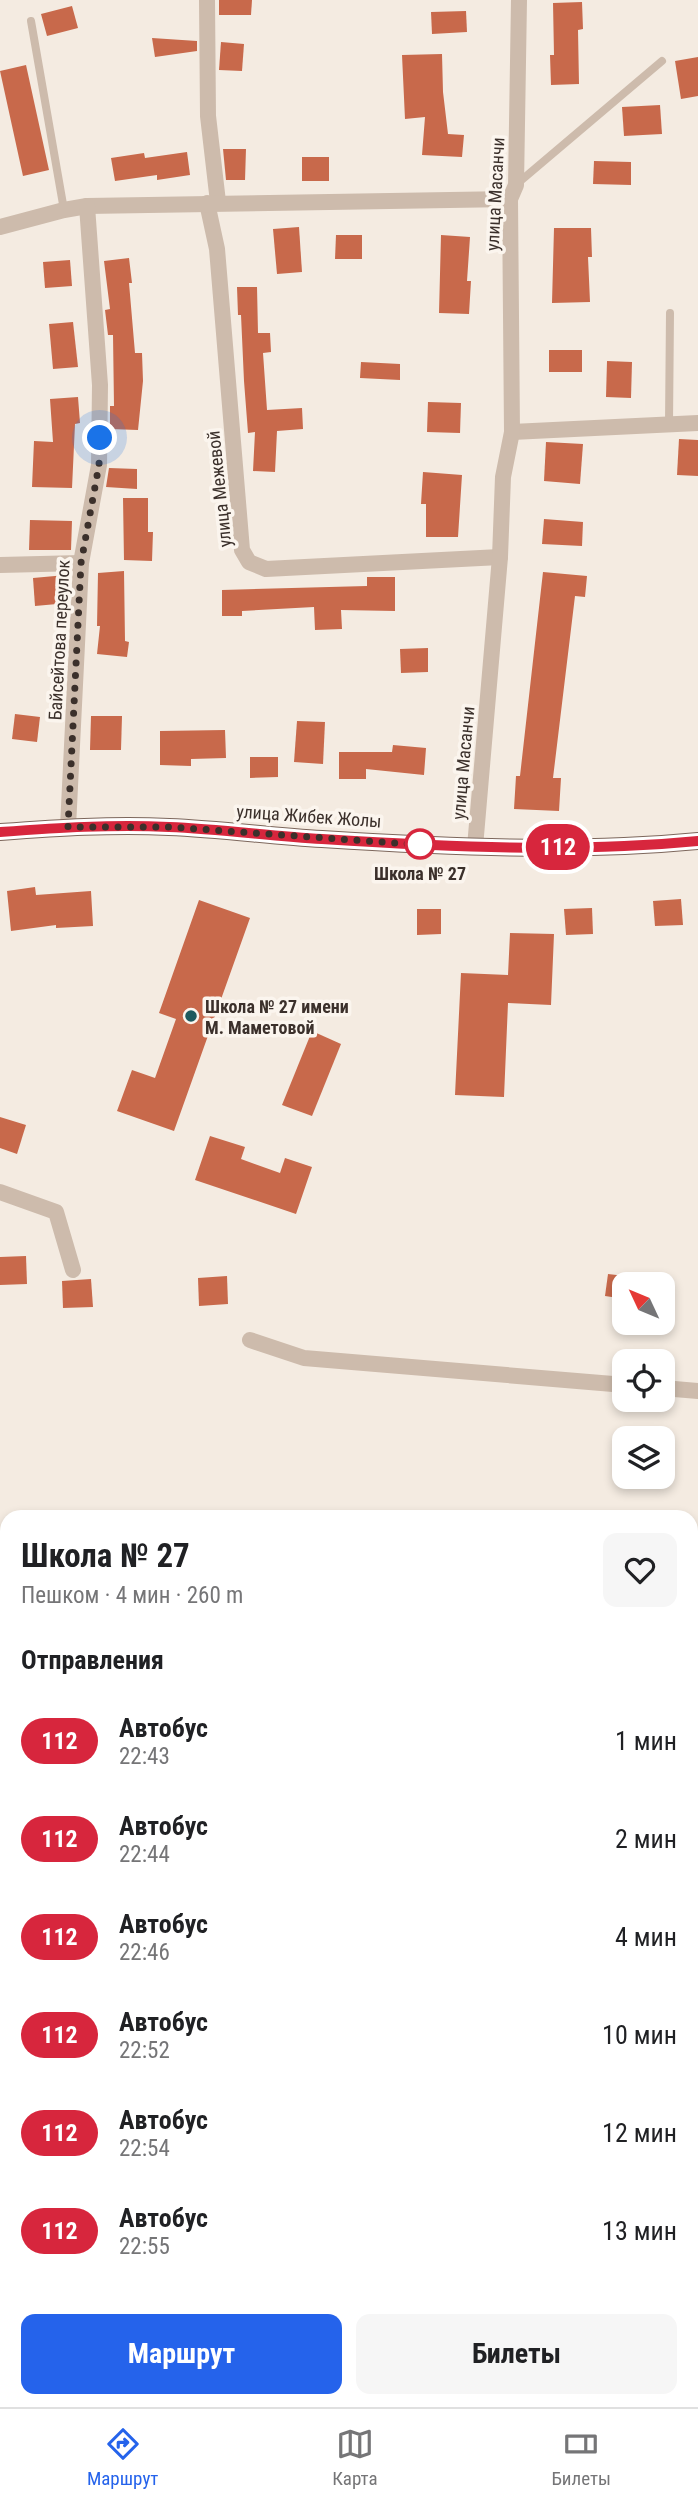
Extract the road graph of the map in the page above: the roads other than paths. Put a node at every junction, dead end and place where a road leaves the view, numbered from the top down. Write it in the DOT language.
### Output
graph roads {
  1 [pos="207,0"];
  2 [pos="519,0"];
  3 [pos="31,21"];
  4 [pos="662,61"];
  5 [pos="513,192"];
  6 [pos="213,203"];
  7 [pos="87,206"];
  8 [pos="64,210"];
  9 [pos="0,227"];
  10 [pos="670,313"];
  11 [pos="669,423"];
  12 [pos="698,423"];
  13 [pos="512,432"];
  14 [pos="500,556"];
  15 [pos="81,563"];
  16 [pos="0,565"];
  17 [pos="68,827"];
  18 [pos="0,832"];
  19 [pos="698,841"];
  20 [pos="475,847"];
  21 [pos="0,1192"];
  22 [pos="73,1270"];
  23 [pos="250,1340"];
  24 [pos="612,1384"];
  25 [pos="675,1389"];
  26 [pos="698,1391"];
  1 -- 6 [label="street"];
  2 -- 5 [label="street, улица Масанчи"];
  3 -- 8 [label="lane"];
  4 -- 5 [label="lane"];
  5 -- 6 [label="street"];
  5 -- 13 [label="street, улица Масанчи"];
  6 -- 7 [label="street"];
  6 -- 14 [label="street, улица Межевой"];
  7 -- 8 [label="street"];
  7 -- 15 [label="street, Байсейтова переулок"];
  8 -- 9 [label="street"];
  10 -- 11 [label="lane"];
  11 -- 12 [label="street"];
  11 -- 13 [label="street"];
  13 -- 14 [label="street, улица Масанчи"];
  14 -- 20 [label="street, улица Масанчи"];
  15 -- 16 [label="street"];
  15 -- 17 [label="street, Байсейтова переулок"];
  17 -- 18 [label="main road, улица Жибек Жолы"];
  17 -- 20 [label="main road, улица Жибек Жолы"];
  19 -- 20 [label="main road, улица Жибек Жолы"];
  21 -- 22 [label="street"];
  23 -- 24 [label="street"];
  25 -- 26 [label="street"];
}
